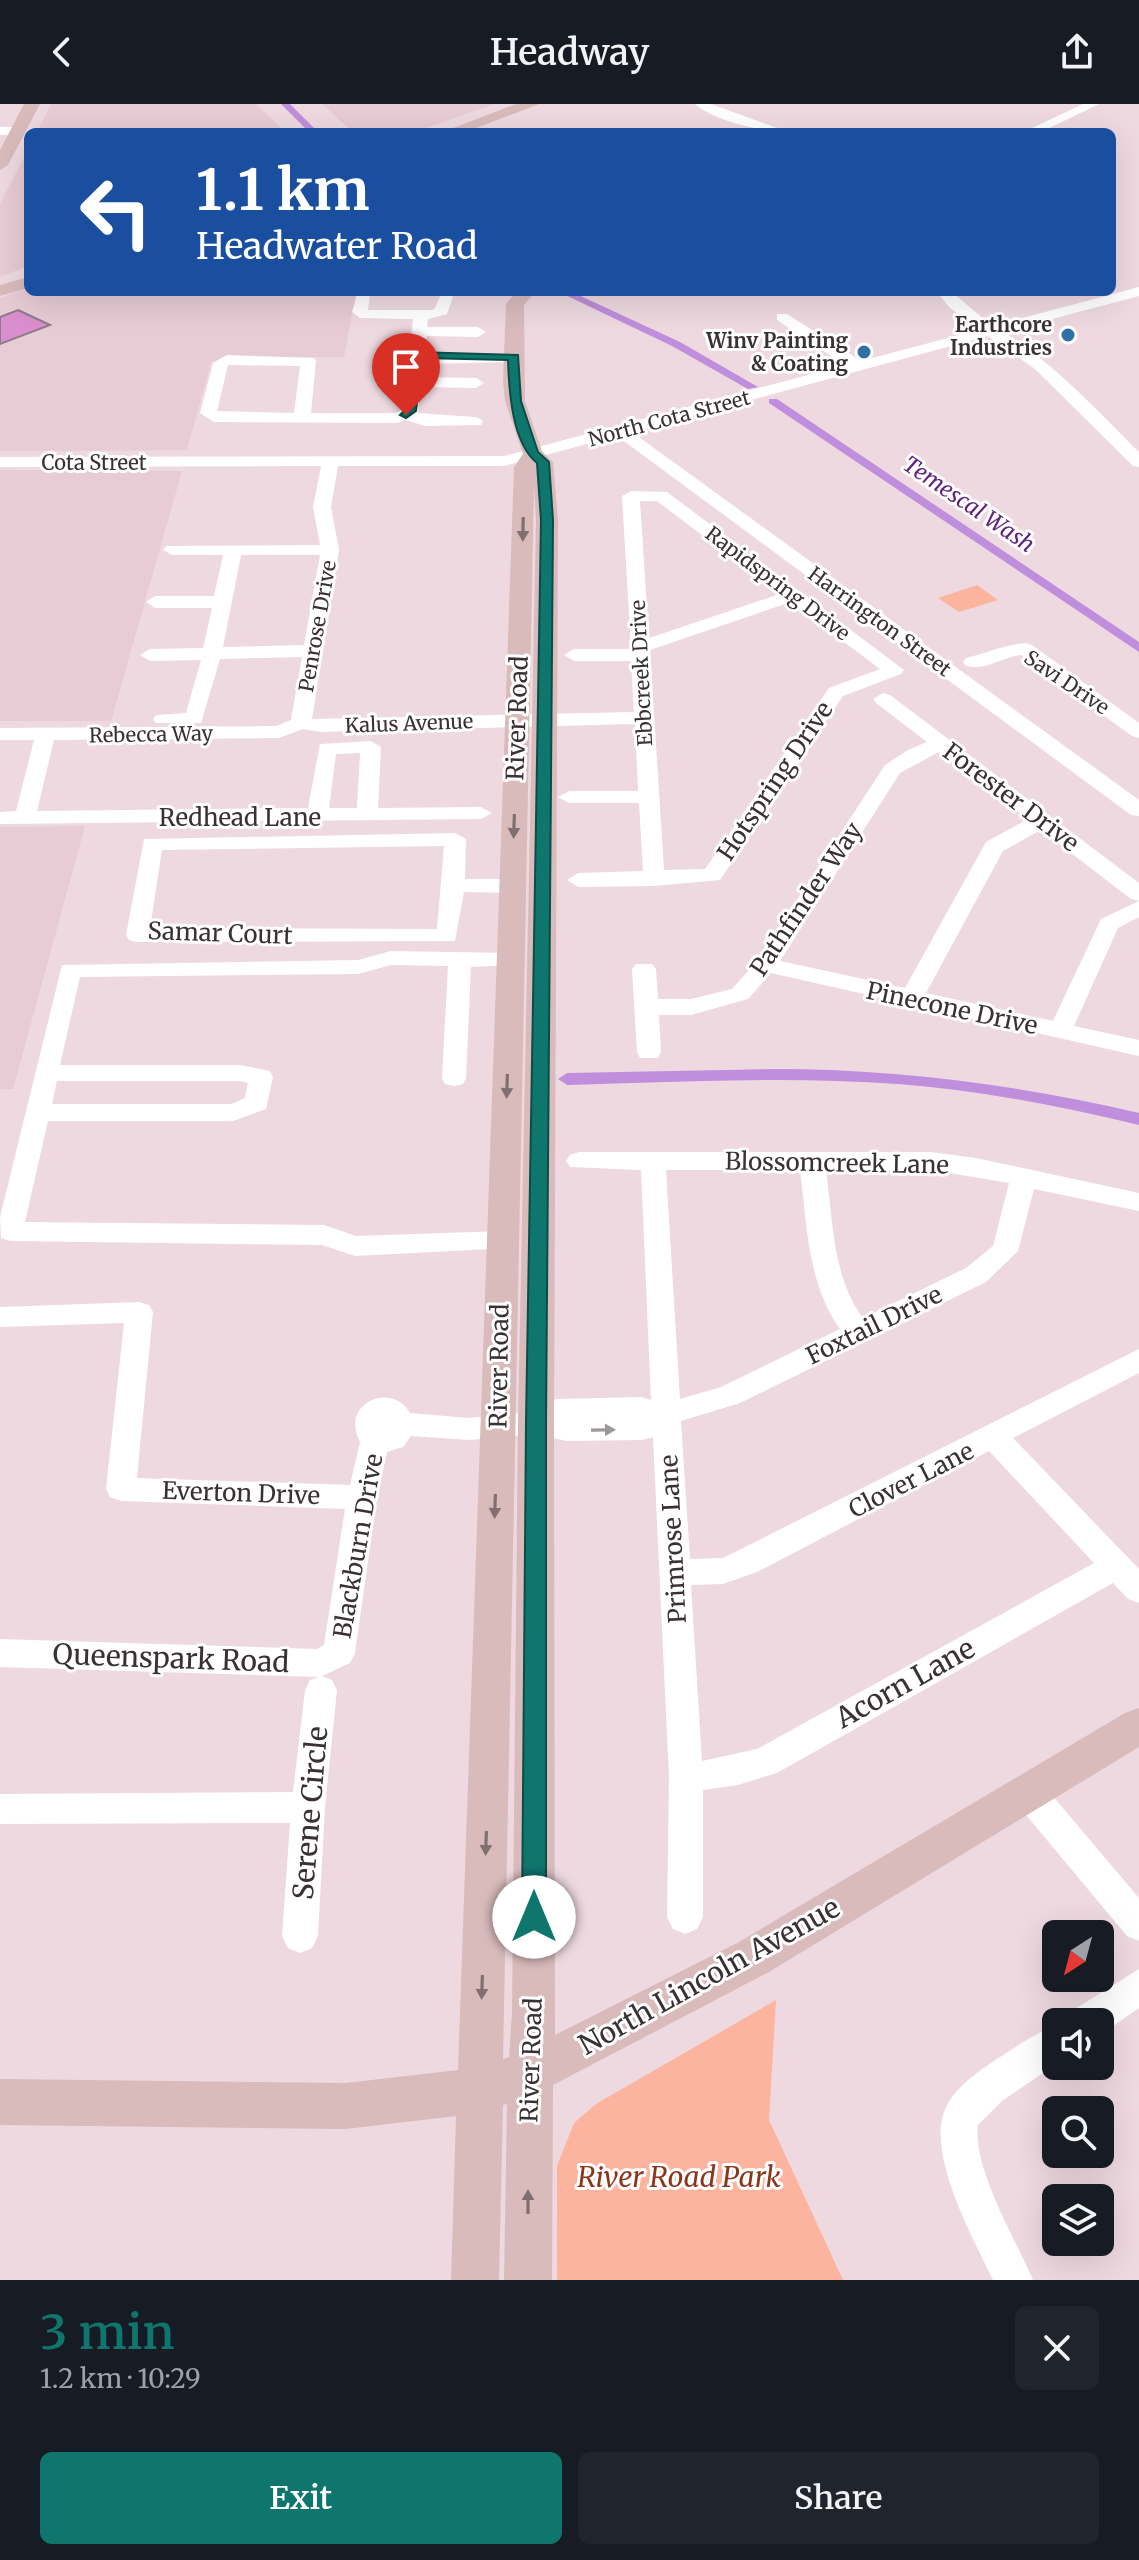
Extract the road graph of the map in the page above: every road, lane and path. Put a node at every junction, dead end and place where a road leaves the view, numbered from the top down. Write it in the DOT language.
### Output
graph roads {
  1 [pos="32,104"];
  2 [pos="532,104"];
  3 [pos="701,104"];
  4 [pos="1093,104"];
  5 [pos="513,117"];
  6 [pos="452,128"];
  7 [pos="461,128"];
  8 [pos="769,128"];
  9 [pos="1039,128"];
  10 [pos="0,131"];
  11 [pos="18,131"];
  12 [pos="0,165"];
  13 [pos="24,274"];
  14 [pos="0,283"];
  15 [pos="24,283"];
  16 [pos="0,291"];
  17 [pos="1139,291"];
  18 [pos="363,296"];
  19 [pos="517,296"];
  20 [pos="948,296"];
  21 [pos="446,297"];
  22 [pos="782,317"];
  23 [pos="420,323"];
  24 [pos="478,332"];
  25 [pos="990,332"];
  26 [pos="417,357"];
  27 [pos="514,357"];
  28 [pos="858,366"];
  29 [pos="414,382"];
  30 [pos="476,383"];
  31 [pos="406,415"];
  32 [pos="254,418"];
  33 [pos="302,418"];
  34 [pos="475,422"];
  35 [pos="622,432"];
  36 [pos="249,439"];
  37 [pos="533,454"];
  38 [pos="0,462"];
  39 [pos="187,462"];
  40 [pos="330,462"];
  41 [pos="1139,462"];
  42 [pos="678,509"];
  43 [pos="632,511"];
  44 [pos="172,550"];
  45 [pos="233,550"];
  46 [pos="330,550"];
  47 [pos="794,595"];
  48 [pos="155,602"];
  49 [pos="222,602"];
  50 [pos="856,603"];
  51 [pos="820,614"];
  52 [pos="313,651"];
  53 [pos="641,651"];
  54 [pos="212,653"];
  55 [pos="150,655"];
  56 [pos="574,655"];
  57 [pos="894,670"];
  58 [pos="948,670"];
  59 [pos="883,699"];
  60 [pos="642,718"];
  61 [pos="117,719"];
  62 [pos="530,719"];
  63 [pos="311,724"];
  64 [pos="1139,732"];
  65 [pos="0,734"];
  66 [pos="45,735"];
  67 [pos="941,744"];
  68 [pos="569,797"];
  69 [pos="648,797"];
  70 [pos="1139,810"];
  71 [pos="481,813"];
  72 [pos="367,815"];
  73 [pos="317,816"];
  74 [pos="0,818"];
  75 [pos="25,818"];
  76 [pos="1042,820"];
  77 [pos="654,879"];
  78 [pos="578,880"];
  79 [pos="454,885"];
  80 [pos="512,886"];
  81 [pos="1139,894"];
  82 [pos="1139,908"];
  83 [pos="460,959"];
  84 [pos="510,960"];
  85 [pos="766,965"];
  86 [pos="644,969"];
  87 [pos="911,999"];
  88 [pos="646,1007"];
  89 [pos="1060,1031"];
  90 [pos="1139,1048"];
  91 [pos="649,1052"];
  92 [pos="47,1073"];
  93 [pos="454,1078"];
  94 [pos="37,1113"];
  95 [pos="579,1161"];
  96 [pos="812,1161"];
  97 [pos="653,1162"];
  98 [pos="1024,1177"];
  99 [pos="1139,1202"];
  100 [pos="502,1241"];
  101 [pos="0,1317"];
  102 [pos="858,1332"];
  103 [pos="1136,1366"];
  104 [pos="666,1415"];
  105 [pos="517,1426"];
  106 [pos="389,1431"];
  107 [pos="994,1437"];
  108 [pos="362,1498"];
  109 [pos="1116,1566"];
  110 [pos="675,1572"];
  111 [pos="1139,1590"];
  112 [pos="0,1653"];
  113 [pos="339,1653"];
  114 [pos="321,1690"];
  115 [pos="1139,1726"];
  116 [pos="686,1778"];
  117 [pos="1028,1792"];
  118 [pos="308,1807"];
  119 [pos="0,1809"];
  120 [pos="685,1917"];
  121 [pos="1139,1924"];
  122 [pos="300,1936"];
  123 [pos="1139,1987"];
  124 [pos="1108,2008"];
  125 [pos="1042,2053"];
  126 [pos="529,2073"];
  127 [pos="479,2091"];
  128 [pos="0,2102"];
  129 [pos="475,2280"];
  130 [pos="528,2280"];
  131 [pos="1013,2280"];
  1 -- 11 [label="main road"];
  2 -- 5 [label="main road"];
  3 -- 8 [label="street"];
  4 -- 9 [label="street"];
  5 -- 6 [label="main road"];
  5 -- 7 [label="main road"];
  10 -- 11 [label="street"];
  11 -- 12 [label="main road"];
  13 -- 14 [label="main road"];
  15 -- 16 [label="main road"];
  17 -- 25 [label="street, North Cota Street"];
  18 -- 23 [label="street"];
  19 -- 27 [label="main road"];
  20 -- 25 [label="street"];
  21 -- 23 [label="street"];
  22 -- 28 [label="street"];
  23 -- 24 [label="street"];
  23 -- 26 [label="street"];
  25 -- 28 [label="street, North Cota Street"];
  25 -- 41 [label="street"];
  26 -- 27 [label="street"];
  26 -- 29 [label="street"];
  27 -- 37 [label="main road"];
  28 -- 35 [label="street, North Cota Street"];
  29 -- 30 [label="street"];
  29 -- 31 [label="street"];
  31 -- 33 [label="street"];
  31 -- 34 [label="street"];
  32 -- 33 [label="street"];
  32 -- 33 [label="street"];
  32 -- 36 [label="street"];
  35 -- 37 [label="street, North Cota Street"];
  35 -- 50 [label="street, Harrington Street"];
  37 -- 40 [label="street, North Cota Street"];
  37 -- 62 [label="main road, River Road"];
  38 -- 39 [label="street, Cota Street"];
  39 -- 40 [label="street, North Cota Street"];
  40 -- 46 [label="street, Penrose Drive"];
  42 -- 43 [label="street"];
  42 -- 43 [label="street, Rapidspring Drive"];
  42 -- 47 [label="street, Rapidspring Drive"];
  43 -- 53 [label="street, Ebbcreek Drive"];
  44 -- 45 [label="street"];
  45 -- 46 [label="street"];
  45 -- 49 [label="street"];
  46 -- 52 [label="street, Penrose Drive"];
  47 -- 51 [label="street, Rapidspring Drive"];
  47 -- 53 [label="street"];
  48 -- 49 [label="street"];
  49 -- 54 [label="street"];
  50 -- 51 [label="street"];
  50 -- 58 [label="street, Harrington Street"];
  51 -- 57 [label="street, Rapidspring Drive"];
  52 -- 54 [label="street"];
  52 -- 63 [label="street, Penrose Drive"];
  53 -- 56 [label="street"];
  53 -- 60 [label="street, Ebbcreek Drive"];
  54 -- 55 [label="street"];
  54 -- 61 [label="street"];
  57 -- 77 [label="street, Hotspring Drive"];
  58 -- 64 [label="street, Savi Drive"];
  58 -- 70 [label="street, Harrington Street"];
  59 -- 67 [label="street, Forester Drive"];
  60 -- 62 [label="street, Kalus Avenue"];
  60 -- 69 [label="street, Ebbcreek Drive"];
  62 -- 63 [label="street, Kalus Avenue"];
  62 -- 80 [label="main road, River Road, one-way"];
  62 -- 105 [label="main road, River Road"];
  63 -- 66 [label="street, Rebecca Way"];
  65 -- 66 [label="street, Rebecca Way"];
  66 -- 75 [label="street"];
  67 -- 76 [label="street, Forester Drive"];
  67 -- 85 [label="street, Pathfinder Way"];
  68 -- 69 [label="street"];
  69 -- 77 [label="street, Ebbcreek Drive"];
  71 -- 72 [label="street, Redhead Lane"];
  72 -- 73 [label="street, Redhead Lane"];
  72 -- 73 [label="street"];
  73 -- 75 [label="street, Redhead Lane"];
  74 -- 75 [label="street, Redhead Lane"];
  76 -- 81 [label="street, Forester Drive"];
  76 -- 87 [label="street"];
  77 -- 78 [label="street"];
  79 -- 79 [label="street, Samar Court"];
  79 -- 80 [label="street"];
  80 -- 84 [label="main road, River Road"];
  82 -- 89 [label="street"];
  83 -- 84 [label="street"];
  83 -- 92 [label="street"];
  83 -- 93 [label="street"];
  84 -- 100 [label="main road, River Road, one-way"];
  85 -- 87 [label="street, Pinecone Drive"];
  85 -- 88 [label="street, Pathfinder Way"];
  86 -- 88 [label="street"];
  87 -- 89 [label="street, Pinecone Drive"];
  88 -- 91 [label="street"];
  89 -- 90 [label="street, Pinecone Drive"];
  92 -- 94 [label="street"];
  92 -- 94 [label="street"];
  94 -- 100 [label="street"];
  95 -- 97 [label="street, Blossomcreek Lane"];
  96 -- 97 [label="street, Blossomcreek Lane"];
  96 -- 98 [label="street, Blossomcreek Lane"];
  96 -- 102 [label="street"];
  97 -- 104 [label="street, Primrose Lane"];
  98 -- 99 [label="street, Blossomcreek Lane"];
  98 -- 102 [label="street, Foxtail Drive"];
  100 -- 105 [label="main road, River Road"];
  101 -- 108 [label="street, Everton Drive"];
  102 -- 104 [label="street, Foxtail Drive"];
  103 -- 107 [label="street, Clover Lane"];
  104 -- 105 [label="street, Foxtail Drive"];
  104 -- 110 [label="street, Primrose Lane"];
  105 -- 106 [label="street, Foxtail Drive"];
  105 -- 126 [label="main road, River Road"];
  105 -- 127 [label="main road, River Road, one-way"];
  106 -- 108 [label="street, Blackburn Drive"];
  107 -- 109 [label="street"];
  107 -- 110 [label="street, Clover Lane"];
  108 -- 113 [label="street, Blackburn Drive"];
  109 -- 111 [label="street"];
  109 -- 116 [label="street, Acorn Lane"];
  110 -- 116 [label="street, Primrose Lane"];
  112 -- 113 [label="street, Queenspark Road"];
  114 -- 118 [label="street, Serene Circle"];
  115 -- 117 [label="main road, North Lincoln Avenue"];
  116 -- 120 [label="street, Primrose Lane"];
  117 -- 121 [label="street"];
  117 -- 126 [label="main road, North Lincoln Avenue"];
  118 -- 119 [label="street"];
  118 -- 122 [label="street, Serene Circle"];
  123 -- 124 [label="street"];
  125 -- 131 [label="street"];
  126 -- 127 [label="main road, North Lincoln Avenue"];
  130 -- 126 [label="main road, River Road, one-way"];
  127 -- 128 [label="main road, North Lincoln Avenue"];
  127 -- 129 [label="main road, River Road"];
}
